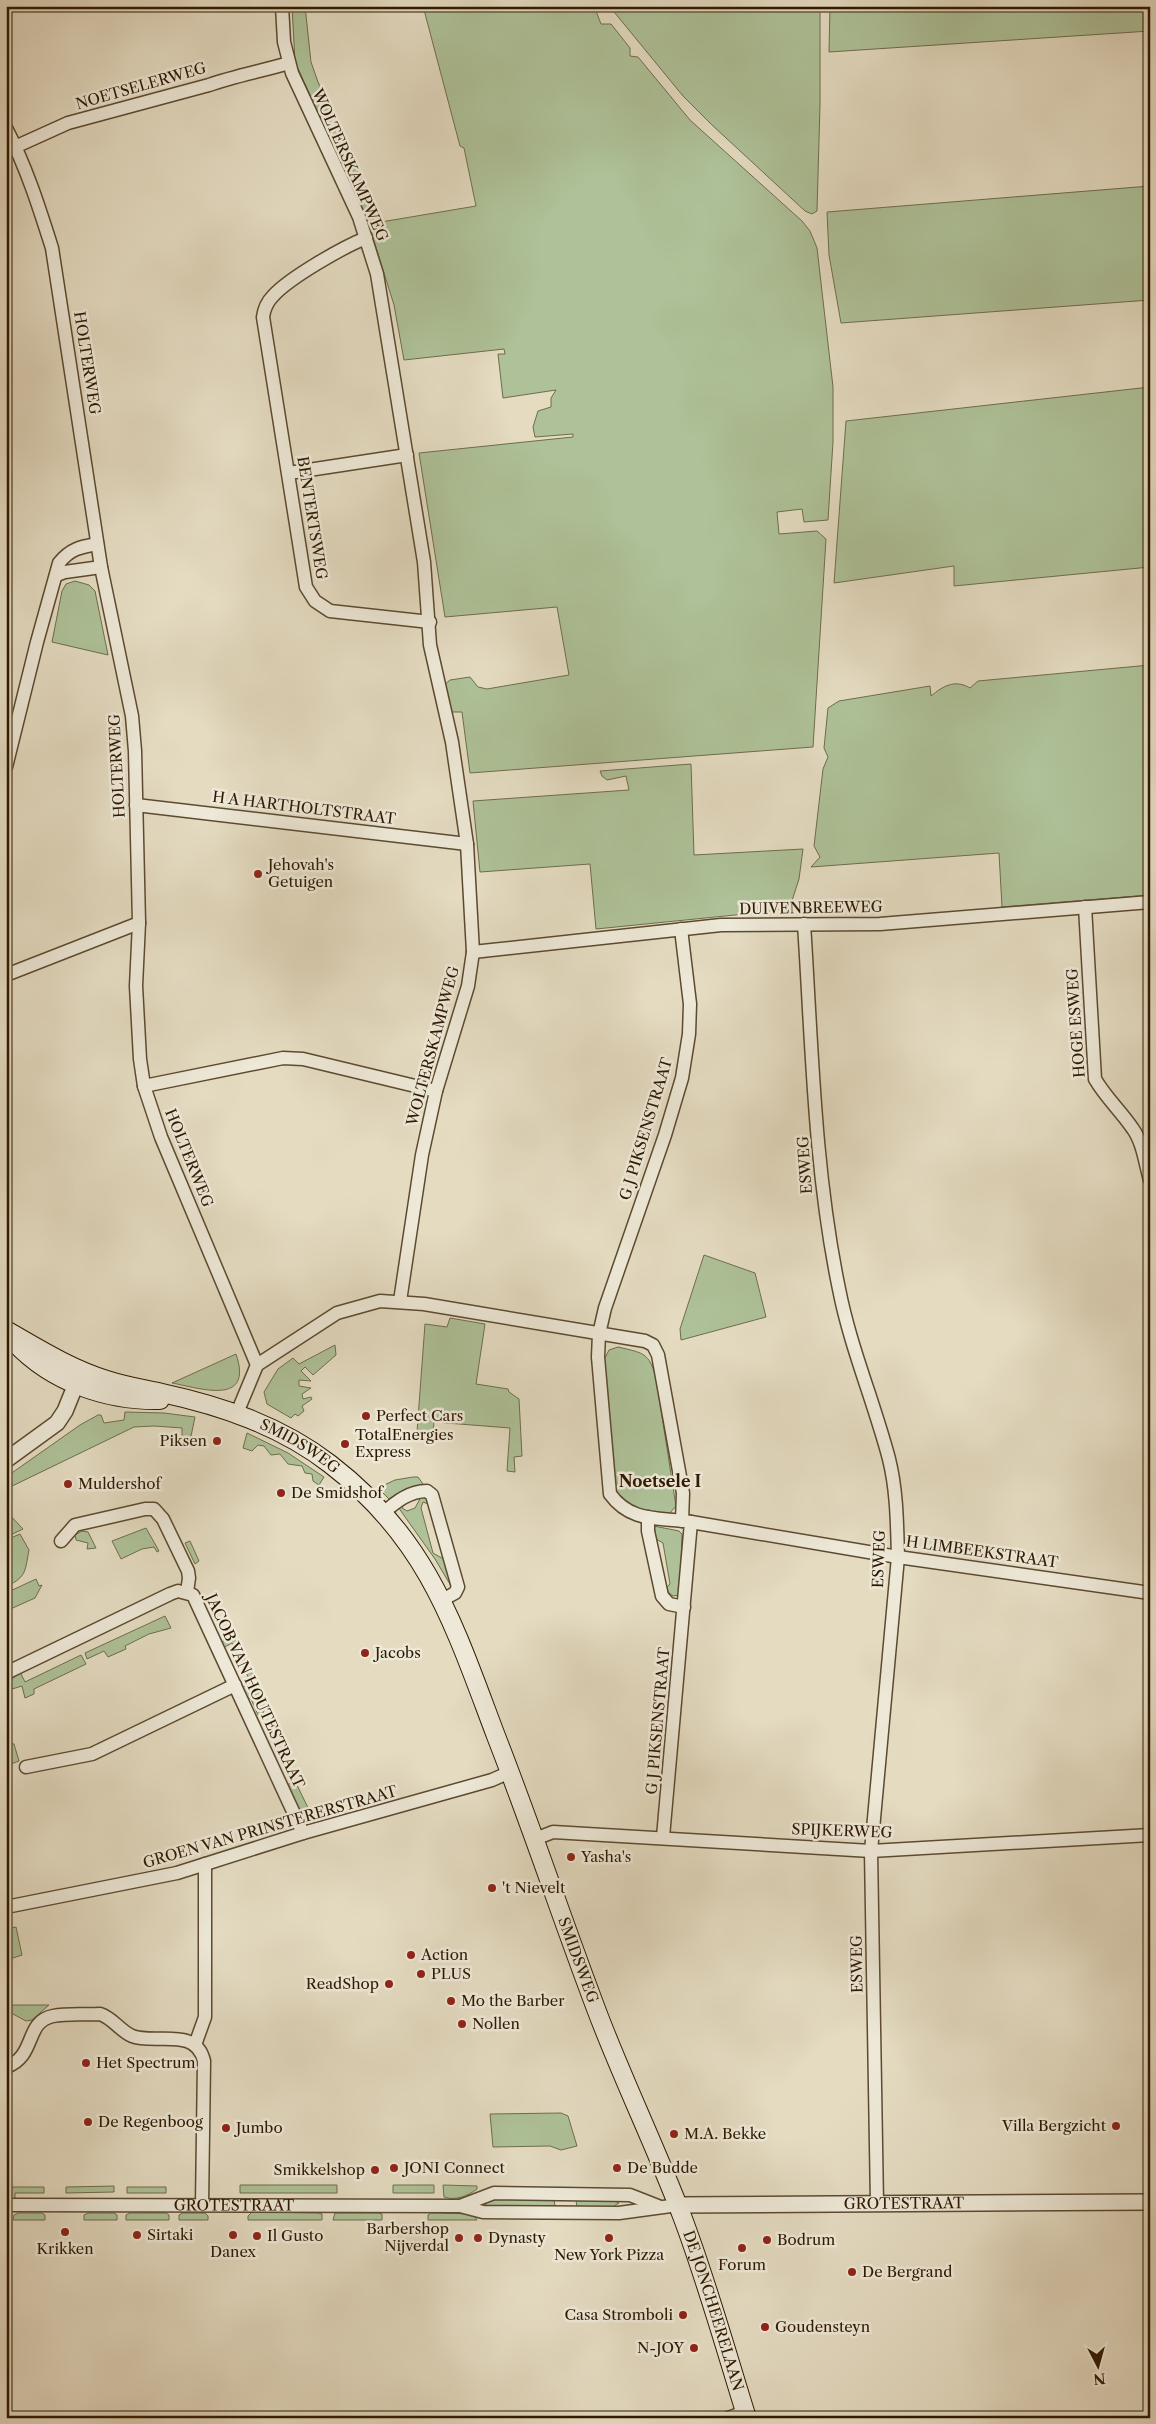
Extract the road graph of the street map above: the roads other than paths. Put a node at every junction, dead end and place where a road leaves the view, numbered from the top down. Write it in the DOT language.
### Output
graph roads {
  1 [pos="282,6"];
  2 [pos="288,63"];
  3 [pos="6,128"];
  4 [pos="11,149"];
  5 [pos="366,238"];
  6 [pos="407,455"];
  7 [pos="288,473"];
  8 [pos="97,544"];
  9 [pos="101,567"];
  10 [pos="58,575"];
  11 [pos="430,622"];
  12 [pos="6,767"];
  13 [pos="136,805"];
  14 [pos="467,844"];
  15 [pos="1150,902"];
  16 [pos="1085,907"];
  17 [pos="139,923"];
  18 [pos="804,924"];
  19 [pos="681,929"];
  20 [pos="473,952"];
  21 [pos="6,975"];
  22 [pos="144,1086"];
  23 [pos="436,1091"];
  24 [pos="1150,1180"];
  25 [pos="400,1301"];
  26 [pos="6,1330"];
  27 [pos="6,1334"];
  28 [pos="599,1334"];
  29 [pos="257,1365"];
  30 [pos="78,1377"];
  31 [pos="237,1413"];
  32 [pos="6,1460"];
  33 [pos="383,1513"];
  34 [pos="648,1517"];
  35 [pos="687,1522"];
  36 [pos="61,1541"];
  37 [pos="898,1557"];
  38 [pos="187,1592"];
  39 [pos="1150,1593"];
  40 [pos="442,1600"];
  41 [pos="684,1607"];
  42 [pos="6,1673"];
  43 [pos="235,1685"];
  44 [pos="26,1767"];
  45 [pos="510,1772"];
  46 [pos="303,1833"];
  47 [pos="1150,1835"];
  48 [pos="663,1838"];
  49 [pos="535,1839"];
  50 [pos="871,1851"];
  51 [pos="205,1864"];
  52 [pos="6,1907"];
  53 [pos="195,2045"];
  54 [pos="6,2067"];
  55 [pos="563,2194"];
  56 [pos="1150,2202"];
  57 [pos="877,2204"];
  58 [pos="202,2205"];
  59 [pos="678,2205"];
  60 [pos="6,2206"];
  61 [pos="460,2206"];
  62 [pos="658,2206"];
  63 [pos="563,2213"];
  64 [pos="746,2415"];
  65 [pos="728,2418"];
  1 -- 2 [label="street, WOLTERSKAMPWEG"];
  2 -- 4 [label="street, NOETSELERWEG"];
  2 -- 5 [label="street, WOLTERSKAMPWEG"];
  3 -- 4 [label="street, HOLTERWEG"];
  4 -- 8 [label="street, HOLTERWEG"];
  5 -- 6 [label="street, WOLTERSKAMPWEG"];
  5 -- 7 [label="street, BENTERTSWEG"];
  6 -- 7 [label="street"];
  6 -- 11 [label="street"];
  7 -- 11 [label="street, BENTERTSWEG"];
  8 -- 9 [label="street, HOLTERWEG"];
  8 -- 10 [label="street"];
  9 -- 10 [label="street"];
  9 -- 13 [label="street, HOLTERWEG"];
  10 -- 12 [label="street"];
  11 -- 14 [label="street, WOLTERSKAMPWEG"];
  13 -- 14 [label="street, H A HARTHOLTSTRAAT"];
  13 -- 17 [label="street, HOLTERWEG"];
  14 -- 20 [label="street, WOLTERSKAMPWEG"];
  15 -- 16 [label="street, DUIVENBREEWEG"];
  16 -- 18 [label="street, DUIVENBREEWEG"];
  16 -- 24 [label="street, HOGE ESWEG"];
  17 -- 21 [label="street"];
  17 -- 22 [label="street, HOLTERWEG"];
  18 -- 19 [label="street, DUIVENBREEWEG"];
  18 -- 37 [label="street, ESWEG"];
  19 -- 20 [label="street, DUIVENBREEWEG"];
  19 -- 28 [label="street, G J PIKSENSTRAAT"];
  20 -- 23 [label="street, WOLTERSKAMPWEG"];
  22 -- 23 [label="street"];
  22 -- 29 [label="street, HOLTERWEG"];
  23 -- 25 [label="street, WOLTERSKAMPWEG"];
  25 -- 28 [label="street"];
  25 -- 29 [label="street"];
  26 -- 30 [label="main road, SMIDSWEG"];
  27 -- 30 [label="main road, SMIDSWEG"];
  28 -- 34 [label="street, G J PIKSENSTRAAT"];
  28 -- 35 [label="street, G J PIKSENSTRAAT"];
  29 -- 31 [label="street"];
  30 -- 31 [label="main road, SMIDSWEG"];
  30 -- 32 [label="street"];
  31 -- 33 [label="main road, SMIDSWEG"];
  33 -- 40 [label="main road, SMIDSWEG"];
  33 -- 40 [label="street"];
  34 -- 35 [label="street, G J PIKSENSTRAAT"];
  34 -- 41 [label="street"];
  35 -- 37 [label="street, H LIMBEEKSTRAAT"];
  35 -- 41 [label="street, G J PIKSENSTRAAT"];
  36 -- 38 [label="street, JACOB VAN HOUTESTRAAT"];
  37 -- 39 [label="street, H LIMBEEKSTRAAT"];
  37 -- 50 [label="street, ESWEG"];
  38 -- 42 [label="street, JACOB VAN HOUTESTRAAT"];
  38 -- 43 [label="street, JACOB VAN HOUTESTRAAT"];
  40 -- 45 [label="main road, SMIDSWEG"];
  41 -- 48 [label="street, G J PIKSENSTRAAT"];
  43 -- 44 [label="street"];
  43 -- 46 [label="street, JACOB VAN HOUTESTRAAT"];
  45 -- 46 [label="street, GROEN VAN PRINSTERERSTRAAT"];
  45 -- 49 [label="main road, SMIDSWEG"];
  46 -- 51 [label="street, GROEN VAN PRINSTERERSTRAAT"];
  47 -- 50 [label="street, SPIJKERWEG"];
  48 -- 49 [label="street, SPIJKERWEG"];
  48 -- 50 [label="street, SPIJKERWEG"];
  49 -- 59 [label="main road, SMIDSWEG"];
  50 -- 57 [label="street, ESWEG"];
  51 -- 52 [label="street, GROEN VAN PRINSTERERSTRAAT"];
  51 -- 53 [label="street"];
  53 -- 54 [label="street"];
  53 -- 58 [label="street"];
  55 -- 61 [label="street, GROTESTRAAT"];
  55 -- 62 [label="street, GROTESTRAAT"];
  55 -- 63 [label="street"];
  56 -- 57 [label="street, GROTESTRAAT"];
  57 -- 59 [label="street, GROTESTRAAT"];
  58 -- 60 [label="street, GROTESTRAAT"];
  58 -- 61 [label="street, GROTESTRAAT"];
  59 -- 62 [label="street, GROTESTRAAT"];
  59 -- 64 [label="main road, DE JONCHEERELAAN"];
  61 -- 63 [label="street, GROTESTRAAT"];
  62 -- 63 [label="street, GROTESTRAAT"];
  64 -- 65 [label="street"];
}
